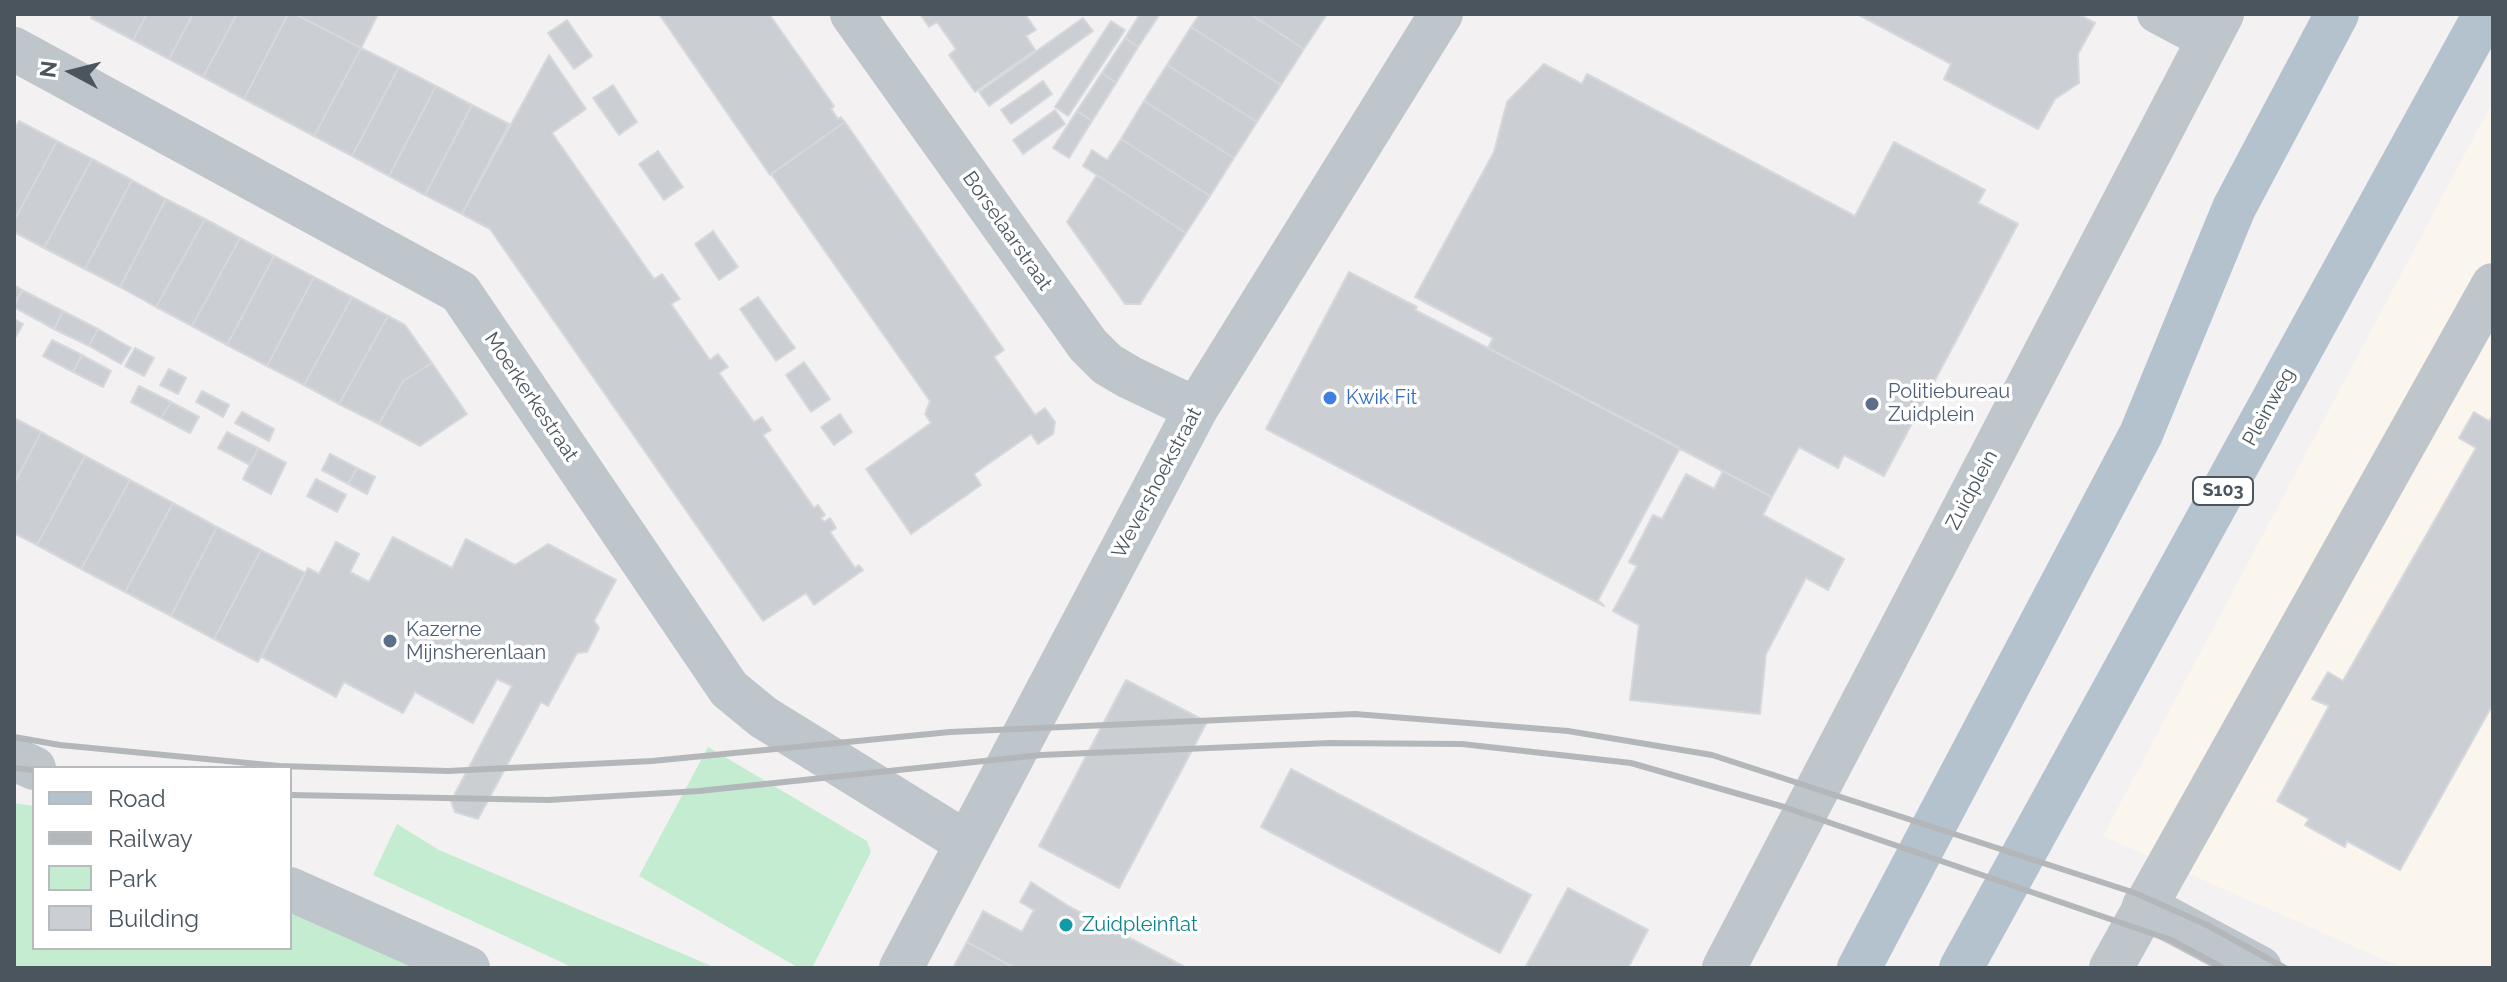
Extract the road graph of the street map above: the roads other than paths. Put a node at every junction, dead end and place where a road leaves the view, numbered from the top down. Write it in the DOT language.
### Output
graph roads {
  1 [pos="852,14"];
  2 [pos="1441,14"];
  3 [pos="2156,14"];
  4 [pos="2337,14"];
  5 [pos="2485,14"];
  6 [pos="2214,28"];
  7 [pos="14,49"];
  8 [pos="2493,285"];
  9 [pos="1196,409"];
  10 [pos="965,842"];
  11 [pos="292,890"];
  12 [pos="2144,906"];
  13 [pos="468,968"];
  14 [pos="901,968"];
  15 [pos="1724,968"];
  16 [pos="1859,968"];
  17 [pos="1961,968"];
  18 [pos="2111,968"];
  19 [pos="2260,968"];
  1 -- 9 [label="street, Borselaarstraat"];
  2 -- 9 [label="street, Wevershoekstraat"];
  3 -- 6 [label="street"];
  4 -- 16 [label="main road"];
  5 -- 17 [label="main road, Pleinweg / S103"];
  6 -- 15 [label="street, Zuidplein"];
  7 -- 10 [label="street, Moerkerkestraat"];
  8 -- 12 [label="street"];
  9 -- 10 [label="street, Wevershoekstraat"];
  10 -- 14 [label="street, Wevershoekstraat"];
  11 -- 13 [label="street"];
  12 -- 18 [label="street"];
  12 -- 19 [label="street"];
}
